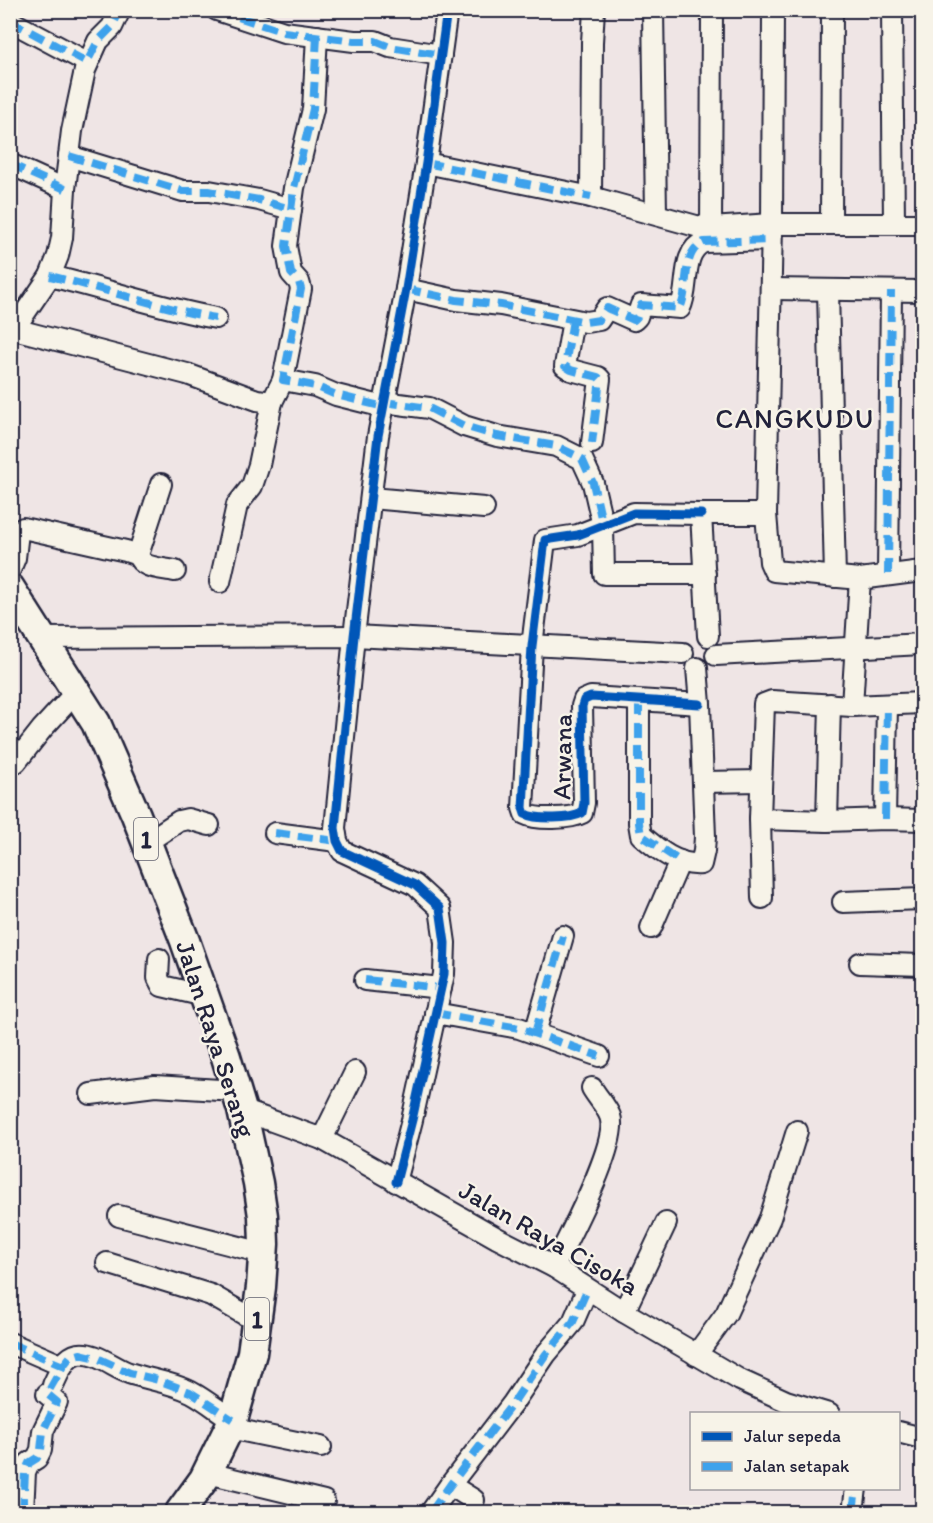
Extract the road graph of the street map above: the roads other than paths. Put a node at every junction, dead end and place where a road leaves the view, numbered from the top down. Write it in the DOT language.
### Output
graph roads {
  1 [pos="120,10"];
  2 [pos="217,10"];
  3 [pos="447,10"];
  4 [pos="594,10"];
  5 [pos="653,10"];
  6 [pos="712,10"];
  7 [pos="773,10"];
  8 [pos="832,10"];
  9 [pos="892,10"];
  10 [pos="10,21"];
  11 [pos="317,36"];
  12 [pos="441,55"];
  13 [pos="87,62"];
  14 [pos="69,156"];
  15 [pos="426,163"];
  16 [pos="10,164"];
  17 [pos="65,189"];
  18 [pos="591,197"];
  19 [pos="291,209"];
  20 [pos="656,214"];
  21 [pos="894,223"];
  22 [pos="831,224"];
  23 [pos="922,224"];
  24 [pos="711,228"];
  25 [pos="772,232"];
  26 [pos="50,276"];
  27 [pos="406,289"];
  28 [pos="771,289"];
  29 [pos="828,291"];
  30 [pos="891,291"];
  31 [pos="922,291"];
  32 [pos="216,318"];
  33 [pos="573,320"];
  34 [pos="12,332"];
  35 [pos="282,380"];
  36 [pos="272,402"];
  37 [pos="384,404"];
  38 [pos="592,442"];
  39 [pos="161,484"];
  40 [pos="371,498"];
  41 [pos="484,508"];
  42 [pos="701,514"];
  43 [pos="766,514"];
  44 [pos="603,526"];
  45 [pos="138,555"];
  46 [pos="10,570"];
  47 [pos="176,571"];
  48 [pos="922,571"];
  49 [pos="705,574"];
  50 [pos="888,574"];
  51 [pos="835,577"];
  52 [pos="860,579"];
  53 [pos="220,582"];
  54 [pos="10,588"];
  55 [pos="354,636"];
  56 [pos="708,636"];
  57 [pos="44,638"];
  58 [pos="922,644"];
  59 [pos="532,646"];
  60 [pos="856,646"];
  61 [pos="683,653"];
  62 [pos="716,655"];
  63 [pos="697,668"];
  64 [pos="77,691"];
  65 [pos="639,701"];
  66 [pos="922,703"];
  67 [pos="700,704"];
  68 [pos="830,704"];
  69 [pos="887,705"];
  70 [pos="852,706"];
  71 [pos="16,762"];
  72 [pos="761,781"];
  73 [pos="703,782"];
  74 [pos="760,819"];
  75 [pos="885,819"];
  76 [pos="922,820"];
  77 [pos="827,821"];
  78 [pos="209,825"];
  79 [pos="275,833"];
  80 [pos="147,842"];
  81 [pos="338,842"];
  82 [pos="680,861"];
  83 [pos="762,898"];
  84 [pos="922,899"];
  85 [pos="843,902"];
  86 [pos="651,928"];
  87 [pos="563,936"];
  88 [pos="159,959"];
  89 [pos="860,963"];
  90 [pos="922,965"];
  91 [pos="365,980"];
  92 [pos="441,988"];
  93 [pos="205,996"];
  94 [pos="435,1013"];
  95 [pos="534,1034"];
  96 [pos="599,1056"];
  97 [pos="354,1072"];
  98 [pos="592,1088"];
  99 [pos="91,1094"];
  100 [pos="239,1100"];
  101 [pos="797,1131"];
  102 [pos="322,1139"];
  103 [pos="396,1182"];
  104 [pos="119,1216"];
  105 [pos="666,1223"];
  106 [pos="263,1253"];
  107 [pos="107,1263"];
  108 [pos="554,1267"];
  109 [pos="587,1290"];
  110 [pos="624,1312"];
  111 [pos="256,1321"];
  112 [pos="10,1342"];
  113 [pos="696,1355"];
  114 [pos="63,1366"];
  115 [pos="825,1412"];
  116 [pos="231,1424"];
  117 [pos="900,1432"];
  118 [pos="922,1438"];
  119 [pos="321,1447"];
  120 [pos="208,1473"];
  121 [pos="450,1485"];
  122 [pos="856,1490"];
  123 [pos="474,1500"];
  124 [pos="324,1501"];
  125 [pos="23,1512"];
  126 [pos="180,1512"];
  127 [pos="431,1512"];
  128 [pos="853,1512"];
  1 -- 13 [label="street"];
  2 -- 11 [label="street"];
  3 -- 12 [label="street"];
  4 -- 18 [label="street"];
  5 -- 20 [label="street"];
  6 -- 24 [label="street"];
  7 -- 25 [label="street"];
  8 -- 22 [label="street"];
  9 -- 21 [label="street"];
  10 -- 13 [label="street"];
  11 -- 12 [label="street"];
  11 -- 19 [label="street"];
  12 -- 15 [label="street"];
  13 -- 14 [label="street"];
  14 -- 17 [label="street"];
  14 -- 19 [label="street"];
  15 -- 18 [label="street"];
  15 -- 27 [label="street"];
  16 -- 17 [label="street"];
  17 -- 26 [label="street"];
  18 -- 20 [label="street"];
  19 -- 35 [label="street"];
  20 -- 24 [label="street"];
  21 -- 22 [label="street"];
  21 -- 23 [label="street"];
  22 -- 25 [label="street"];
  24 -- 25 [label="street"];
  25 -- 28 [label="street"];
  25 -- 33 [label="street"];
  26 -- 32 [label="street"];
  26 -- 34 [label="street"];
  27 -- 33 [label="street"];
  27 -- 37 [label="street"];
  28 -- 29 [label="street"];
  28 -- 43 [label="street"];
  29 -- 30 [label="street"];
  29 -- 51 [label="street"];
  30 -- 31 [label="street"];
  30 -- 50 [label="street"];
  33 -- 38 [label="street"];
  34 -- 36 [label="street"];
  35 -- 36 [label="street"];
  35 -- 37 [label="street"];
  36 -- 53 [label="street"];
  37 -- 40 [label="street"];
  37 -- 44 [label="street"];
  39 -- 45 [label="street"];
  40 -- 41 [label="street"];
  40 -- 55 [label="street"];
  42 -- 43 [label="street"];
  42 -- 44 [label="street"];
  42 -- 49 [label="street"];
  43 -- 51 [label="street"];
  44 -- 49 [label="street"];
  44 -- 59 [label="street"];
  45 -- 46 [label="street"];
  45 -- 47 [label="street"];
  48 -- 50 [label="street"];
  49 -- 56 [label="street"];
  50 -- 52 [label="street"];
  51 -- 52 [label="street"];
  52 -- 60 [label="street"];
  54 -- 57 [label="highway, Jalan Raya Serang / 1"];
  55 -- 57 [label="street"];
  55 -- 59 [label="street"];
  55 -- 81 [label="street"];
  56 -- 61 [label="street"];
  56 -- 62 [label="street"];
  57 -- 64 [label="highway, Jalan Raya Serang / 1"];
  58 -- 60 [label="street"];
  59 -- 61 [label="street"];
  59 -- 65 [label="street, Arwana"];
  60 -- 62 [label="street"];
  60 -- 70 [label="street"];
  61 -- 63 [label="street"];
  62 -- 63 [label="street"];
  63 -- 67 [label="street"];
  64 -- 71 [label="street"];
  64 -- 80 [label="highway, Jalan Raya Serang / 1"];
  65 -- 67 [label="street, Arwana"];
  65 -- 82 [label="street"];
  66 -- 69 [label="street"];
  67 -- 73 [label="street"];
  68 -- 70 [label="street"];
  68 -- 72 [label="street"];
  68 -- 77 [label="street"];
  69 -- 70 [label="street"];
  69 -- 75 [label="street"];
  72 -- 73 [label="street"];
  72 -- 74 [label="street"];
  73 -- 82 [label="street"];
  74 -- 77 [label="street"];
  74 -- 83 [label="street"];
  75 -- 76 [label="street"];
  75 -- 77 [label="street"];
  78 -- 80 [label="street"];
  79 -- 81 [label="street"];
  80 -- 93 [label="highway, Jalan Raya Serang / 1"];
  81 -- 92 [label="street"];
  82 -- 86 [label="street"];
  84 -- 85 [label="street"];
  87 -- 95 [label="street"];
  88 -- 93 [label="street"];
  89 -- 90 [label="street"];
  91 -- 92 [label="street"];
  92 -- 94 [label="street"];
  93 -- 100 [label="highway, Jalan Raya Serang / 1"];
  94 -- 95 [label="street"];
  94 -- 103 [label="street"];
  95 -- 96 [label="street"];
  97 -- 102 [label="street"];
  98 -- 108 [label="street"];
  99 -- 100 [label="street, Jalan Raya Cisoka"];
  100 -- 102 [label="street, Jalan Raya Cisoka"];
  100 -- 106 [label="highway, Jalan Raya Serang / 1"];
  101 -- 113 [label="street"];
  102 -- 103 [label="street, Jalan Raya Cisoka"];
  103 -- 108 [label="street, Jalan Raya Cisoka"];
  104 -- 106 [label="street"];
  105 -- 110 [label="street"];
  106 -- 111 [label="highway, Jalan Raya Serang / 1"];
  107 -- 111 [label="street"];
  108 -- 109 [label="street, Jalan Raya Cisoka"];
  109 -- 110 [label="street, Jalan Raya Cisoka"];
  109 -- 121 [label="street"];
  110 -- 113 [label="street, Jalan Raya Cisoka"];
  111 -- 116 [label="highway, Jalan Raya Serang / 1"];
  112 -- 114 [label="street"];
  113 -- 115 [label="street, Jalan Raya Cisoka"];
  114 -- 116 [label="street"];
  114 -- 125 [label="street"];
  116 -- 119 [label="street"];
  116 -- 120 [label="highway, Jalan Raya Serang / 1"];
  117 -- 118 [label="street"];
  120 -- 124 [label="street"];
  120 -- 126 [label="highway, Jalan Raya Serang / 1"];
  121 -- 123 [label="street"];
  121 -- 127 [label="street"];
  122 -- 128 [label="street"];
}
